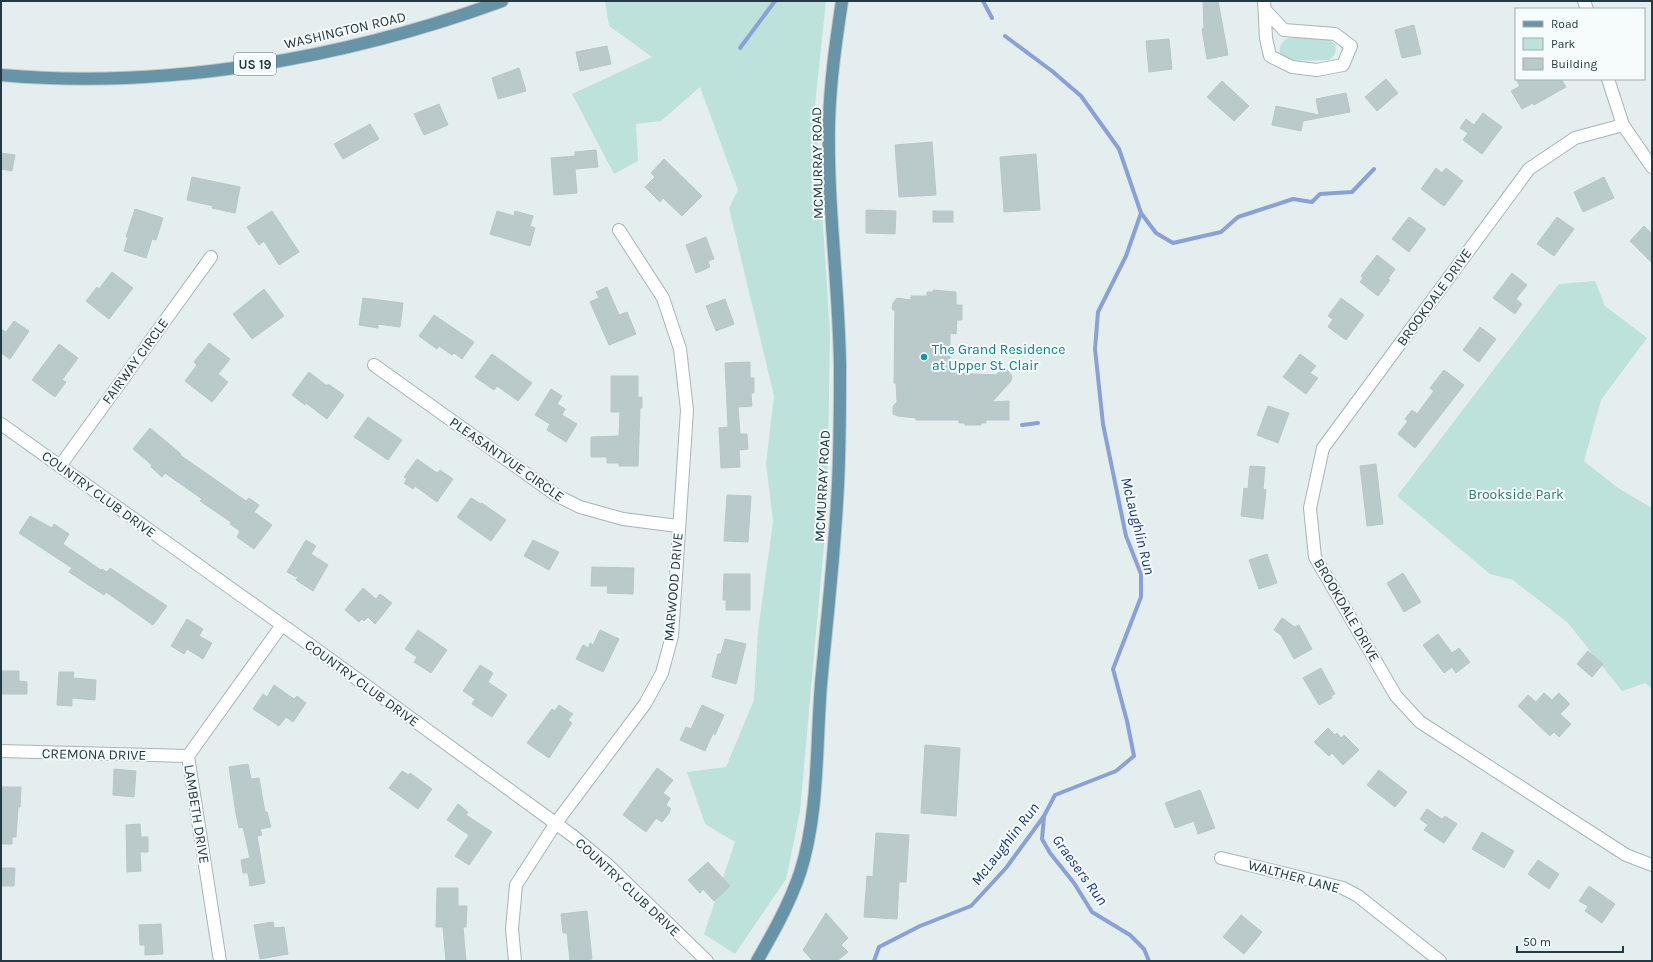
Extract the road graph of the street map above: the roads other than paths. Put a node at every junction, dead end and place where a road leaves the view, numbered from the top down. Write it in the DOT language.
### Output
graph roads {
  1 [pos="502,1"];
  2 [pos="842,1"];
  3 [pos="850,1"];
  4 [pos="1265,5"];
  5 [pos="840,16"];
  6 [pos="1,75"];
  7 [pos="1608,80"];
  8 [pos="1622,125"];
  9 [pos="1652,167"];
  10 [pos="619,230"];
  11 [pos="211,257"];
  12 [pos="374,365"];
  13 [pos="1,424"];
  14 [pos="60,466"];
  15 [pos="678,526"];
  16 [pos="282,625"];
  17 [pos="1,751"];
  18 [pos="188,756"];
  19 [pos="556,823"];
  20 [pos="1221,858"];
  21 [pos="1652,865"];
  22 [pos="220,961"];
  23 [pos="516,961"];
  24 [pos="707,961"];
  25 [pos="756,961"];
  26 [pos="1440,961"];
  1 -- 6 [label="main road, WASHINGTON ROAD / US 19"];
  2 -- 5 [label="main road, MCMURRAY ROAD"];
  3 -- 5 [label="main road"];
  4 -- 4 [label="street"];
  5 -- 25 [label="main road, MCMURRAY ROAD"];
  7 -- 8 [label="street"];
  8 -- 9 [label="street"];
  8 -- 21 [label="street, BROOKDALE DRIVE"];
  10 -- 15 [label="street, MARWOOD DRIVE"];
  11 -- 14 [label="street, FAIRWAY CIRCLE"];
  12 -- 15 [label="street, PLEASANTVUE CIRCLE"];
  13 -- 14 [label="street, COUNTRY CLUB DRIVE"];
  14 -- 16 [label="street, COUNTRY CLUB DRIVE"];
  15 -- 19 [label="street, MARWOOD DRIVE"];
  16 -- 18 [label="street, LAMBETH DRIVE"];
  16 -- 19 [label="street, COUNTRY CLUB DRIVE"];
  17 -- 18 [label="street, CREMONA DRIVE"];
  18 -- 22 [label="street, LAMBETH DRIVE"];
  19 -- 23 [label="street, MARWOOD DRIVE"];
  19 -- 24 [label="street, COUNTRY CLUB DRIVE"];
  20 -- 26 [label="street, WALTHER LANE"];
}
